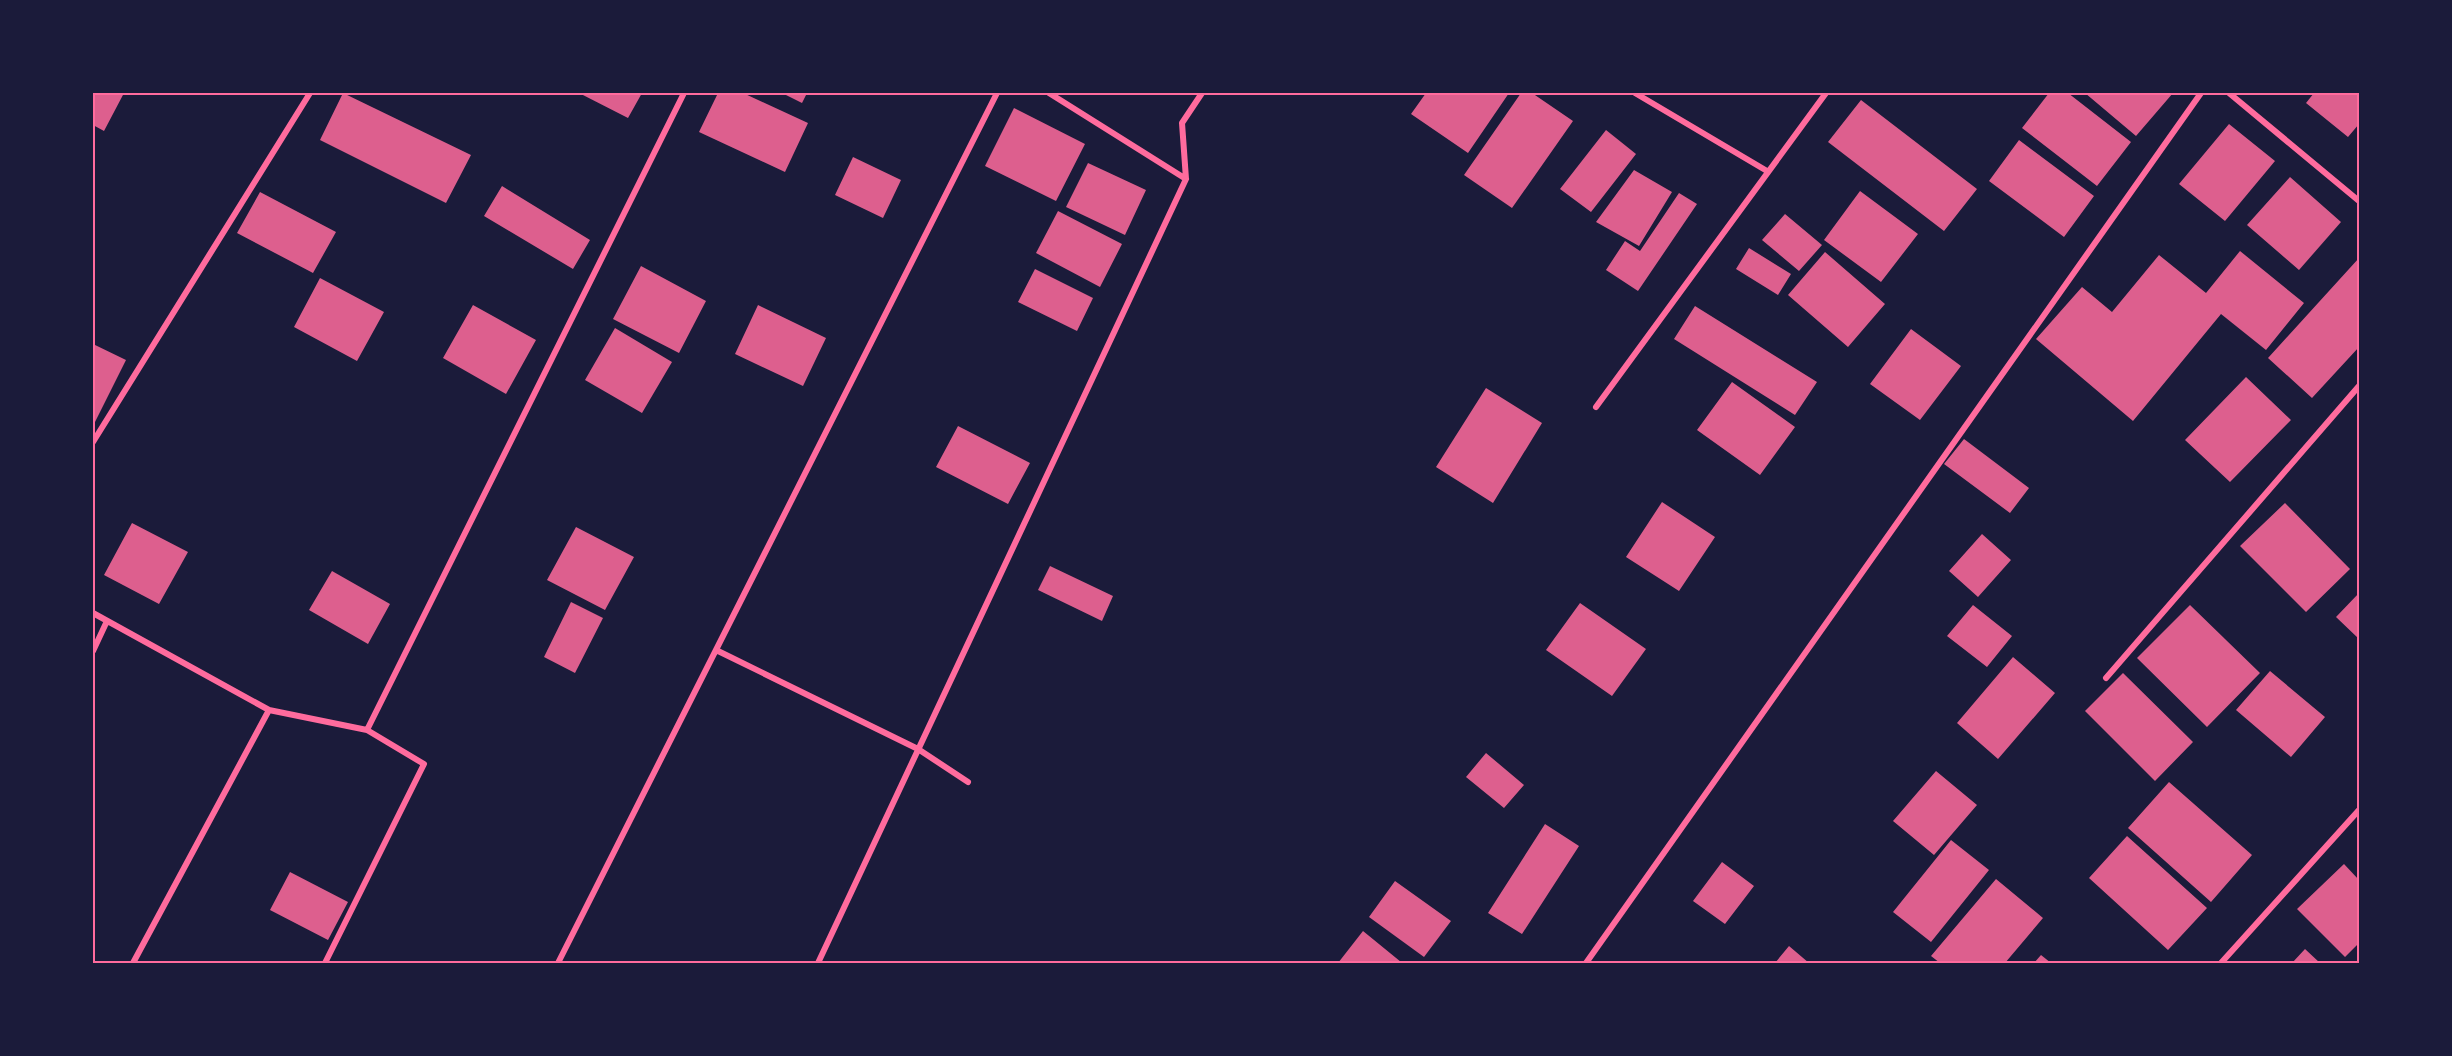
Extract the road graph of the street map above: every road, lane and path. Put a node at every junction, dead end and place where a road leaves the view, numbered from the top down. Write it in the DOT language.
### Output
graph roads {
  1 [pos="310,93"];
  2 [pos="684,93"];
  3 [pos="997,93"];
  4 [pos="1049,93"];
  5 [pos="1202,93"];
  6 [pos="1635,93"];
  7 [pos="1826,93"];
  8 [pos="2201,93"];
  9 [pos="2229,93"];
  10 [pos="1767,171"];
  11 [pos="1185,179"];
  12 [pos="2359,201"];
  13 [pos="2359,386"];
  14 [pos="1596,407"];
  15 [pos="93,442"];
  16 [pos="93,613"];
  17 [pos="107,621"];
  18 [pos="716,650"];
  19 [pos="93,651"];
  20 [pos="2106,678"];
  21 [pos="269,710"];
  22 [pos="367,730"];
  23 [pos="918,749"];
  24 [pos="968,782"];
  25 [pos="2359,810"];
  26 [pos="133,963"];
  27 [pos="326,963"];
  28 [pos="558,963"];
  29 [pos="818,963"];
  30 [pos="1586,963"];
  31 [pos="2221,963"];
  1 -- 15 [label="street"];
  2 -- 22 [label="street"];
  3 -- 18 [label="street"];
  4 -- 11 [label="street"];
  5 -- 11 [label="street"];
  6 -- 10 [label="street"];
  7 -- 10 [label="street"];
  8 -- 30 [label="street"];
  9 -- 12 [label="street"];
  10 -- 14 [label="street"];
  11 -- 23 [label="street"];
  13 -- 20 [label="street"];
  16 -- 17 [label="street"];
  17 -- 19 [label="street"];
  17 -- 21 [label="street"];
  18 -- 23 [label="street"];
  18 -- 28 [label="street"];
  21 -- 22 [label="street"];
  21 -- 26 [label="street"];
  22 -- 27 [label="street"];
  23 -- 24 [label="street"];
  23 -- 29 [label="street"];
  25 -- 31 [label="street"];
}
